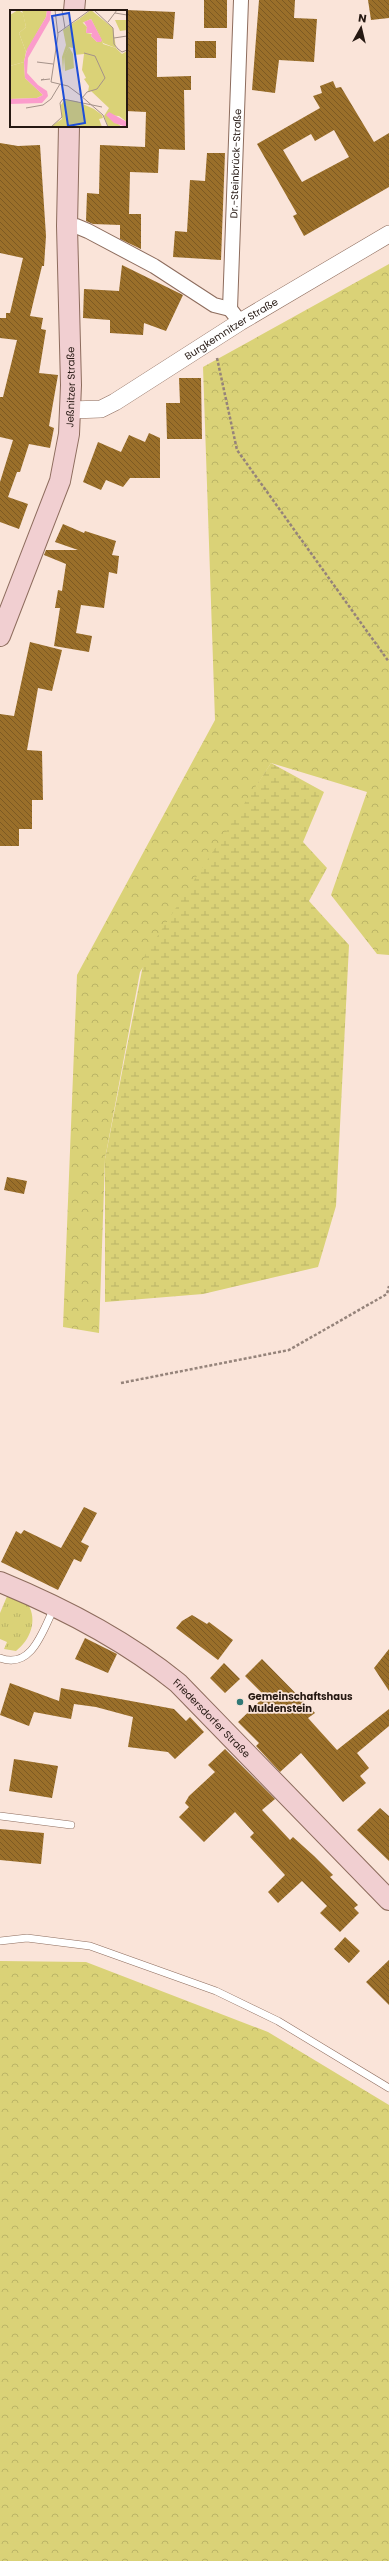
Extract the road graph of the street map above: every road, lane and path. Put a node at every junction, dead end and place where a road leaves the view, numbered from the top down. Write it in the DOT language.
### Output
graph roads {
  1 [pos="75,0"];
  2 [pos="241,0"];
  3 [pos="74,10"];
  4 [pos="69,127"];
  5 [pos="67,226"];
  6 [pos="389,234"];
  7 [pos="230,309"];
  8 [pos="240,322"];
  9 [pos="213,340"];
  10 [pos="71,410"];
  11 [pos="0,636"];
  12 [pos="389,662"];
  13 [pos="389,1286"];
  14 [pos="121,1383"];
  15 [pos="0,1582"];
  16 [pos="54,1606"];
  17 [pos="0,1658"];
  18 [pos="0,1816"];
  19 [pos="71,1825"];
  20 [pos="389,1900"];
  21 [pos="0,1941"];
  22 [pos="389,2088"];
  1 -- 3 [label="main road"];
  2 -- 7 [label="street, Dr.-Steinbrück-Straße"];
  4 -- 5 [label="main road, Jeßnitzer Straße"];
  5 -- 7 [label="street"];
  5 -- 10 [label="main road, Jeßnitzer Straße"];
  6 -- 8 [label="street, Burgkemnitzer Straße"];
  7 -- 8 [label="street"];
  8 -- 9 [label="street, Burgkemnitzer Straße"];
  9 -- 10 [label="street, Burgkemnitzer Straße"];
  9 -- 12 [label="path"];
  10 -- 11 [label="main road, Jeßnitzer Straße"];
  13 -- 14 [label="path"];
  15 -- 16 [label="main road, Friedersdorfer Straße"];
  16 -- 17 [label="lane"];
  16 -- 20 [label="main road, Friedersdorfer Straße"];
  18 -- 19 [label="lane"];
  21 -- 22 [label="lane"];
}
